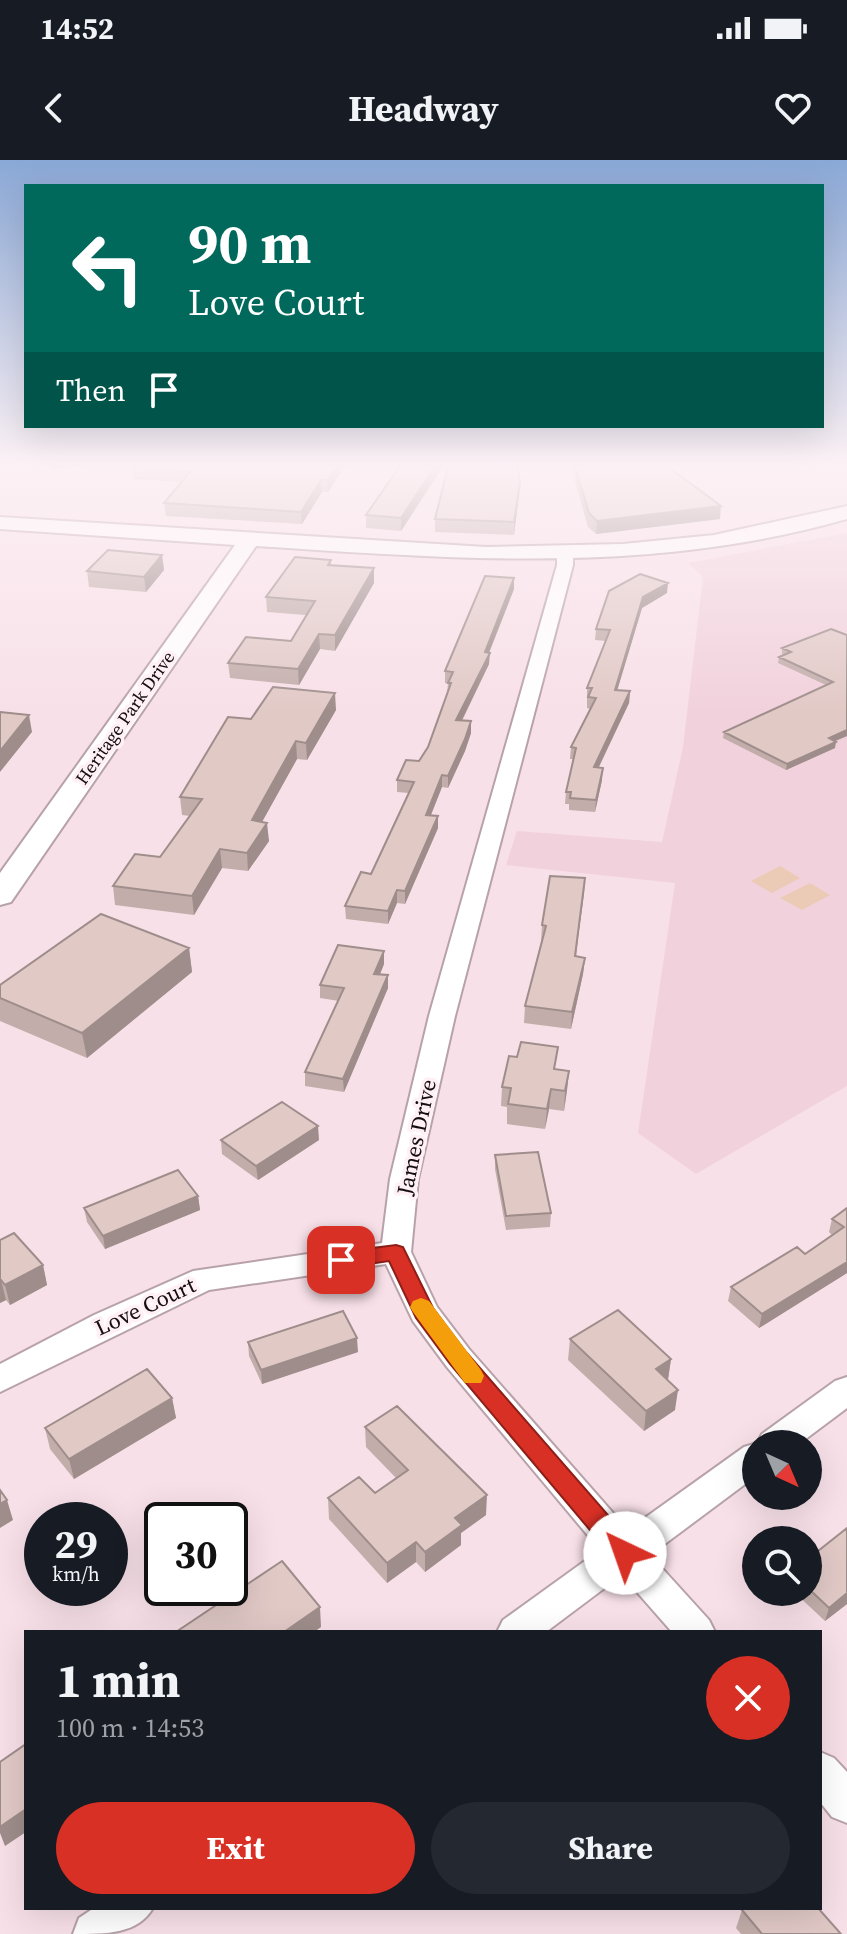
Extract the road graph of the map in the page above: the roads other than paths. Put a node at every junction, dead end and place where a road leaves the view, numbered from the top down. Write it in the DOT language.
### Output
graph roads {
  1 [pos="245,546"];
  2 [pos="685,546"];
  3 [pos="758,546"];
  4 [pos="565,559"];
  5 [pos="3,887"];
  6 [pos="396,1252"];
  7 [pos="0,1379"];
  8 [pos="847,1390"];
  9 [pos="793,1430"];
  10 [pos="742,1467"];
  11 [pos="625,1553"];
  12 [pos="519,1630"];
  13 [pos="694,1630"];
  14 [pos="822,1774"];
  15 [pos="847,1802"];
  16 [pos="128,1910"];
  17 [pos="95,1934"];
  1 -- 4 [label="main road"];
  1 -- 5 [label="main road, Heritage Park Drive"];
  2 -- 4 [label="main road"];
  3 -- 4 [label="main road"];
  4 -- 6 [label="street, James Drive"];
  6 -- 7 [label="street, Love Court"];
  6 -- 11 [label="street"];
  8 -- 9 [label="street"];
  10 -- 11 [label="street"];
  11 -- 12 [label="street"];
  11 -- 13 [label="street"];
  14 -- 15 [label="street"];
  16 -- 17 [label="street"];
}
